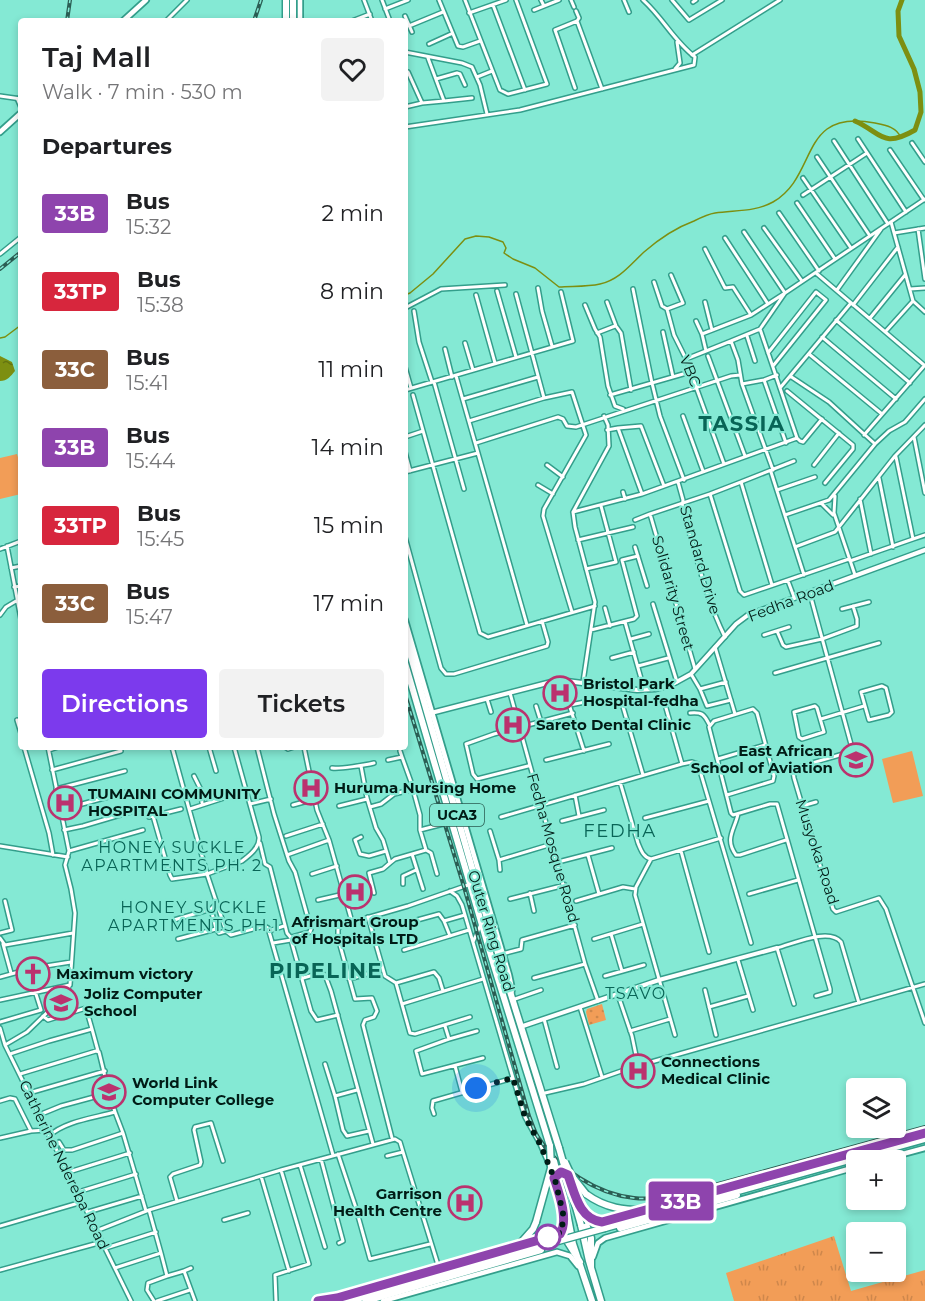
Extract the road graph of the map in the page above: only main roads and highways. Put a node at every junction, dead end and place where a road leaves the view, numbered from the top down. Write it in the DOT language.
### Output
graph roads {
  1 [pos="146,0"];
  2 [pos="285,0"];
  3 [pos="299,1"];
  4 [pos="126,18"];
  5 [pos="284,18"];
  6 [pos="293,18"];
  7 [pos="300,18"];
  8 [pos="18,116"];
  9 [pos="0,132"];
  10 [pos="408,630"];
  11 [pos="408,646"];
  12 [pos="408,676"];
  13 [pos="452,791"];
  14 [pos="512,996"];
  15 [pos="520,1028"];
  16 [pos="925,1133"];
  17 [pos="925,1144"];
  18 [pos="550,1146"];
  19 [pos="559,1148"];
  20 [pos="902,1150"];
  21 [pos="906,1151"];
  22 [pos="846,1168"];
  23 [pos="846,1168"];
  24 [pos="773,1176"];
  25 [pos="732,1192"];
  26 [pos="648,1210"];
  27 [pos="675,1211"];
  28 [pos="583,1212"];
  29 [pos="563,1213"];
  30 [pos="518,1246"];
  31 [pos="580,1262"];
  32 [pos="591,1264"];
  33 [pos="480,1267"];
  34 [pos="584,1278"];
  35 [pos="401,1286"];
  36 [pos="360,1291"];
  37 [pos="336,1299"];
  38 [pos="318,1301"];
  39 [pos="350,1301"];
  40 [pos="366,1301"];
  41 [pos="383,1301"];
  42 [pos="592,1301"];
  43 [pos="601,1301"];
  1 -- 4 [label="main road"];
  2 -- 5 [label="main road"];
  3 -- 6 [label="main road"];
  3 -- 7 [label="main road"];
  8 -- 9 [label="main road"];
  10 -- 13 [label="main road, UCA3"];
  11 -- 13 [label="main road, Outer Ring Road / UCA3"];
  12 -- 15 [label="main road, Outer Ring Road / UCA3"];
  13 -- 14 [label="main road, Outer Ring Road / UCA3"];
  13 -- 14 [label="main road, UCA3"];
  14 -- 15 [label="main road, Outer Ring Road / UCA3"];
  15 -- 18 [label="main road, Outer Ring Road / UCA3"];
  15 -- 19 [label="main road, Outer Ring Road / UCA3"];
  16 -- 24 [label="main road"];
  17 -- 20 [label="main road"];
  17 -- 21 [label="main road"];
  17 -- 25 [label="main road"];
  18 -- 30 [label="main road, bridge"];
  18 -- 31 [label="main road, Outer Ring Road / UCA3, bridge"];
  19 -- 26 [label="main road, bridge"];
  19 -- 32 [label="main road, Outer Ring Road / UCA3, bridge"];
  22 -- 27 [label="main road"];
  23 -- 32 [label="main road"];
  24 -- 25 [label="main road"];
  24 -- 26 [label="main road"];
  25 -- 27 [label="main road"];
  26 -- 28 [label="main road"];
  27 -- 33 [label="main road, bridge"];
  28 -- 29 [label="main road"];
  28 -- 32 [label="main road"];
  29 -- 30 [label="main road"];
  29 -- 31 [label="main road"];
  30 -- 36 [label="main road"];
  31 -- 34 [label="main road, UCA3"];
  32 -- 43 [label="main road, UCA3"];
  33 -- 35 [label="main road"];
  33 -- 40 [label="main road"];
  34 -- 41 [label="main road"];
  34 -- 42 [label="main road"];
  35 -- 36 [label="main road"];
  35 -- 39 [label="main road"];
  36 -- 37 [label="main road"];
  37 -- 38 [label="main road"];
}
